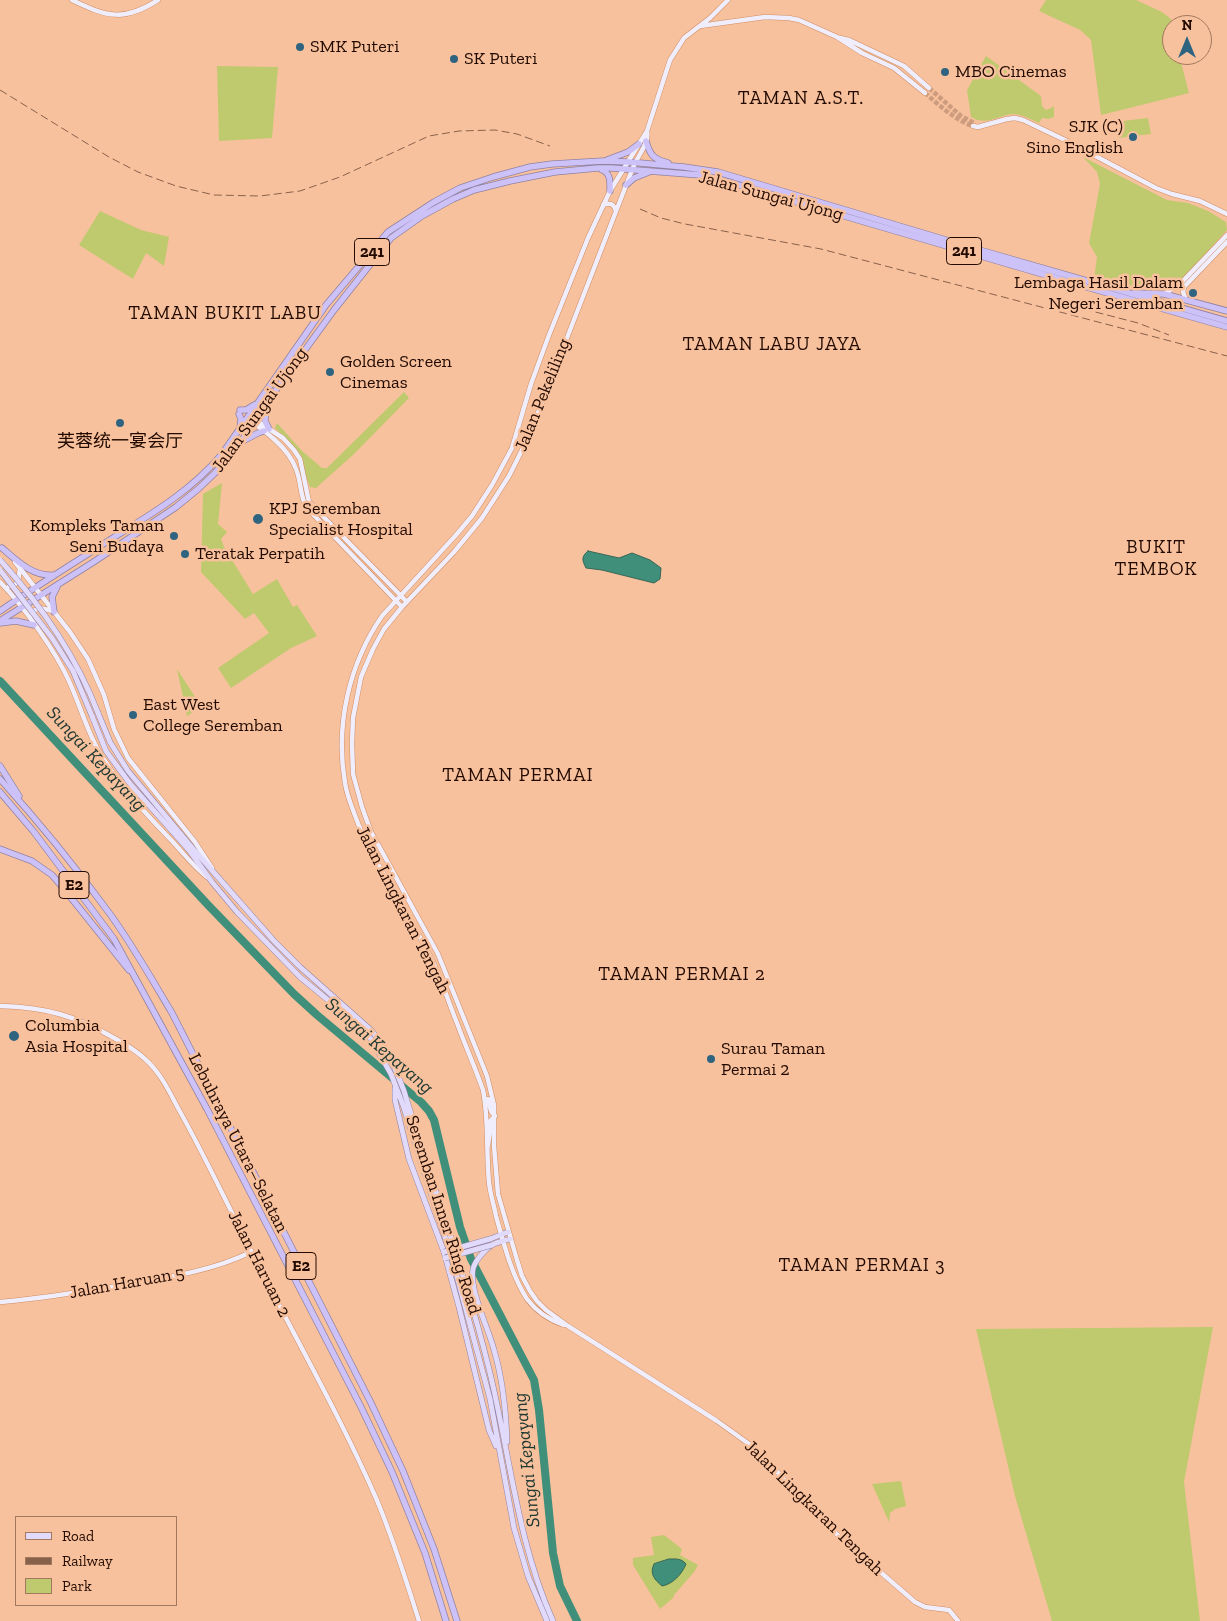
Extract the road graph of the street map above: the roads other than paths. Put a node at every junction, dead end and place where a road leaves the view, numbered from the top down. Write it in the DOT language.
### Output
graph roads {
  1 [pos="72,0"];
  2 [pos="158,0"];
  3 [pos="728,0"];
  4 [pos="710,18"];
  5 [pos="717,22"];
  6 [pos="700,26"];
  7 [pos="837,38"];
  8 [pos="929,88"];
  9 [pos="925,93"];
  10 [pos="973,125"];
  11 [pos="647,131"];
  12 [pos="646,141"];
  13 [pos="639,144"];
  14 [pos="603,161"];
  15 [pos="632,162"];
  16 [pos="684,167"];
  17 [pos="598,168"];
  18 [pos="624,169"];
  19 [pos="632,170"];
  20 [pos="653,171"];
  21 [pos="626,185"];
  22 [pos="610,191"];
  23 [pos="602,206"];
  24 [pos="616,212"];
  25 [pos="1227,214"];
  26 [pos="1227,235"];
  27 [pos="1227,242"];
  28 [pos="1190,273"];
  29 [pos="1194,276"];
  30 [pos="1124,292"];
  31 [pos="1164,294"];
  32 [pos="1186,300"];
  33 [pos="1227,311"];
  34 [pos="1227,321"];
  35 [pos="1227,327"];
  36 [pos="258,403"];
  37 [pos="266,404"];
  38 [pos="248,418"];
  39 [pos="255,422"];
  40 [pos="239,430"];
  41 [pos="267,430"];
  42 [pos="240,443"];
  43 [pos="1,547"];
  44 [pos="0,560"];
  45 [pos="20,566"];
  46 [pos="0,570"];
  47 [pos="57,574"];
  48 [pos="0,583"];
  49 [pos="58,585"];
  50 [pos="36,587"];
  51 [pos="42,595"];
  52 [pos="400,596"];
  53 [pos="16,600"];
  54 [pos="396,600"];
  55 [pos="407,602"];
  56 [pos="402,607"];
  57 [pos="22,608"];
  58 [pos="0,611"];
  59 [pos="54,612"];
  60 [pos="0,622"];
  61 [pos="34,625"];
  62 [pos="95,714"];
  63 [pos="0,766"];
  64 [pos="0,780"];
  65 [pos="0,792"];
  66 [pos="29,812"];
  67 [pos="0,849"];
  68 [pos="218,877"];
  69 [pos="212,882"];
  70 [pos="140,984"];
  71 [pos="0,1006"];
  72 [pos="395,1084"];
  73 [pos="483,1090"];
  74 [pos="406,1105"];
  75 [pos="494,1116"];
  76 [pos="486,1149"];
  77 [pos="508,1232"];
  78 [pos="501,1234"];
  79 [pos="510,1239"];
  80 [pos="503,1241"];
  81 [pos="492,1245"];
  82 [pos="251,1252"];
  83 [pos="444,1252"];
  84 [pos="445,1258"];
  85 [pos="0,1302"];
  86 [pos="568,1326"];
  87 [pos="507,1451"];
  88 [pos="500,1454"];
  89 [pos="419,1621"];
  90 [pos="446,1621"];
  91 [pos="457,1621"];
  92 [pos="548,1621"];
  93 [pos="553,1621"];
  94 [pos="958,1621"];
  1 -- 2 [label="street"];
  3 -- 4 [label="street"];
  4 -- 5 [label="street"];
  4 -- 6 [label="street"];
  5 -- 6 [label="street"];
  5 -- 7 [label="street"];
  6 -- 11 [label="street"];
  7 -- 8 [label="street"];
  7 -- 9 [label="street"];
  10 -- 25 [label="street"];
  11 -- 12 [label="street"];
  11 -- 13 [label="street"];
  12 -- 15 [label="street"];
  12 -- 16 [label="highway"];
  13 -- 14 [label="highway"];
  13 -- 15 [label="street"];
  14 -- 15 [label="highway, Jalan Sungai Ujong / 241"];
  14 -- 36 [label="highway, Jalan Sungai Ujong / 241"];
  15 -- 16 [label="highway, Jalan Sungai Ujong / 241"];
  15 -- 18 [label="street, Jalan Pekeliling"];
  15 -- 19 [label="street, Jalan Pekeliling"];
  16 -- 30 [label="highway, Jalan Sungai Ujong / 241"];
  17 -- 18 [label="highway, Jalan Sungai Ujong / 241"];
  17 -- 22 [label="highway"];
  17 -- 37 [label="highway, Jalan Sungai Ujong / 241"];
  18 -- 19 [label="highway, Jalan Sungai Ujong / 241"];
  18 -- 22 [label="street, Jalan Pekeliling"];
  19 -- 20 [label="highway, Jalan Sungai Ujong / 241"];
  19 -- 21 [label="street, Jalan Pekeliling"];
  20 -- 21 [label="highway"];
  20 -- 35 [label="highway, Jalan Sungai Ujong / 241"];
  21 -- 24 [label="street, Jalan Pekeliling"];
  22 -- 23 [label="street, Jalan Pekeliling"];
  23 -- 24 [label="street"];
  23 -- 52 [label="street, Jalan Pekeliling"];
  24 -- 55 [label="street, Jalan Pekeliling"];
  26 -- 28 [label="street"];
  27 -- 29 [label="street"];
  28 -- 29 [label="street"];
  28 -- 31 [label="street"];
  29 -- 32 [label="street"];
  30 -- 31 [label="highway"];
  30 -- 34 [label="highway, Jalan Sungai Ujong / 241"];
  31 -- 32 [label="highway"];
  32 -- 33 [label="highway"];
  36 -- 38 [label="highway, Jalan Sungai Ujong / 241"];
  36 -- 40 [label="highway"];
  37 -- 39 [label="highway, Jalan Sungai Ujong / 241"];
  37 -- 41 [label="highway"];
  38 -- 39 [label="street"];
  38 -- 40 [label="highway, Jalan Sungai Ujong / 241"];
  39 -- 41 [label="street"];
  39 -- 42 [label="highway, Jalan Sungai Ujong / 241"];
  40 -- 47 [label="highway, Jalan Sungai Ujong / 241"];
  41 -- 42 [label="highway"];
  41 -- 52 [label="street"];
  41 -- 54 [label="street"];
  42 -- 49 [label="highway, Jalan Sungai Ujong / 241"];
  43 -- 45 [label="street, Seremban Inner Ring Road"];
  43 -- 47 [label="highway"];
  44 -- 62 [label="main road, bridge"];
  45 -- 48 [label="street"];
  45 -- 50 [label="street, Seremban Inner Ring Road"];
  46 -- 62 [label="main road, bridge"];
  47 -- 50 [label="highway, Jalan Sungai Ujong / 241"];
  48 -- 53 [label="street, Seremban Inner Ring Road"];
  49 -- 51 [label="highway, Jalan Sungai Ujong / 241"];
  49 -- 59 [label="highway"];
  50 -- 51 [label="street, Seremban Inner Ring Road"];
  50 -- 53 [label="highway, Jalan Sungai Ujong / 241"];
  51 -- 57 [label="highway, Jalan Sungai Ujong / 241"];
  51 -- 59 [label="street, Seremban Inner Ring Road"];
  52 -- 54 [label="street, Jalan Lingkaran Tengah"];
  52 -- 55 [label="street"];
  53 -- 57 [label="street, Seremban Inner Ring Road"];
  53 -- 58 [label="highway, Jalan Sungai Ujong / 241"];
  54 -- 56 [label="street"];
  54 -- 73 [label="street, Jalan Lingkaran Tengah"];
  55 -- 56 [label="street, Jalan Lingkaran Tengah"];
  56 -- 75 [label="street, Jalan Lingkaran Tengah"];
  57 -- 60 [label="highway, Jalan Sungai Ujong / 241"];
  57 -- 61 [label="street, Seremban Inner Ring Road"];
  59 -- 61 [label="street"];
  59 -- 68 [label="street, Seremban Inner Ring Road"];
  60 -- 61 [label="highway"];
  61 -- 69 [label="street, Seremban Inner Ring Road"];
  62 -- 68 [label="main road"];
  62 -- 69 [label="main road"];
  63 -- 66 [label="highway"];
  64 -- 66 [label="highway, Lebuhraya Utara–Selatan / E2"];
  65 -- 70 [label="highway, Lebuhraya Utara–Selatan / E2"];
  66 -- 91 [label="highway, Lebuhraya Utara–Selatan / E2"];
  67 -- 70 [label="highway"];
  68 -- 74 [label="main road, Seremban Inner Ring Road"];
  69 -- 72 [label="main road, Seremban Inner Ring Road"];
  70 -- 90 [label="highway, Lebuhraya Utara–Selatan / E2"];
  71 -- 82 [label="street, Jalan Haruan 2"];
  72 -- 74 [label="main road, Seremban Inner Ring Road"];
  72 -- 83 [label="main road"];
  73 -- 75 [label="street"];
  73 -- 76 [label="street, Jalan Lingkaran Tengah"];
  74 -- 87 [label="main road, Seremban Inner Ring Road"];
  74 -- 88 [label="main road, Seremban Inner Ring Road"];
  75 -- 76 [label="street"];
  75 -- 77 [label="street, Jalan Lingkaran Tengah"];
  76 -- 78 [label="street, Jalan Lingkaran Tengah"];
  77 -- 78 [label="main road"];
  77 -- 79 [label="street, Jalan Lingkaran Tengah"];
  78 -- 80 [label="street, Jalan Lingkaran Tengah"];
  78 -- 83 [label="main road, bridge"];
  79 -- 80 [label="main road"];
  79 -- 86 [label="street, Jalan Lingkaran Tengah"];
  80 -- 81 [label="main road"];
  80 -- 86 [label="street, Jalan Lingkaran Tengah"];
  81 -- 84 [label="main road, bridge"];
  81 -- 87 [label="main road"];
  82 -- 85 [label="street, Jalan Haruan 5"];
  82 -- 89 [label="street, Jalan Haruan 2"];
  83 -- 84 [label="main road, bridge"];
  84 -- 88 [label="main road"];
  86 -- 94 [label="street, Jalan Lingkaran Tengah"];
  87 -- 93 [label="main road, Seremban Inner Ring Road"];
  88 -- 92 [label="main road, Seremban Inner Ring Road"];
}
